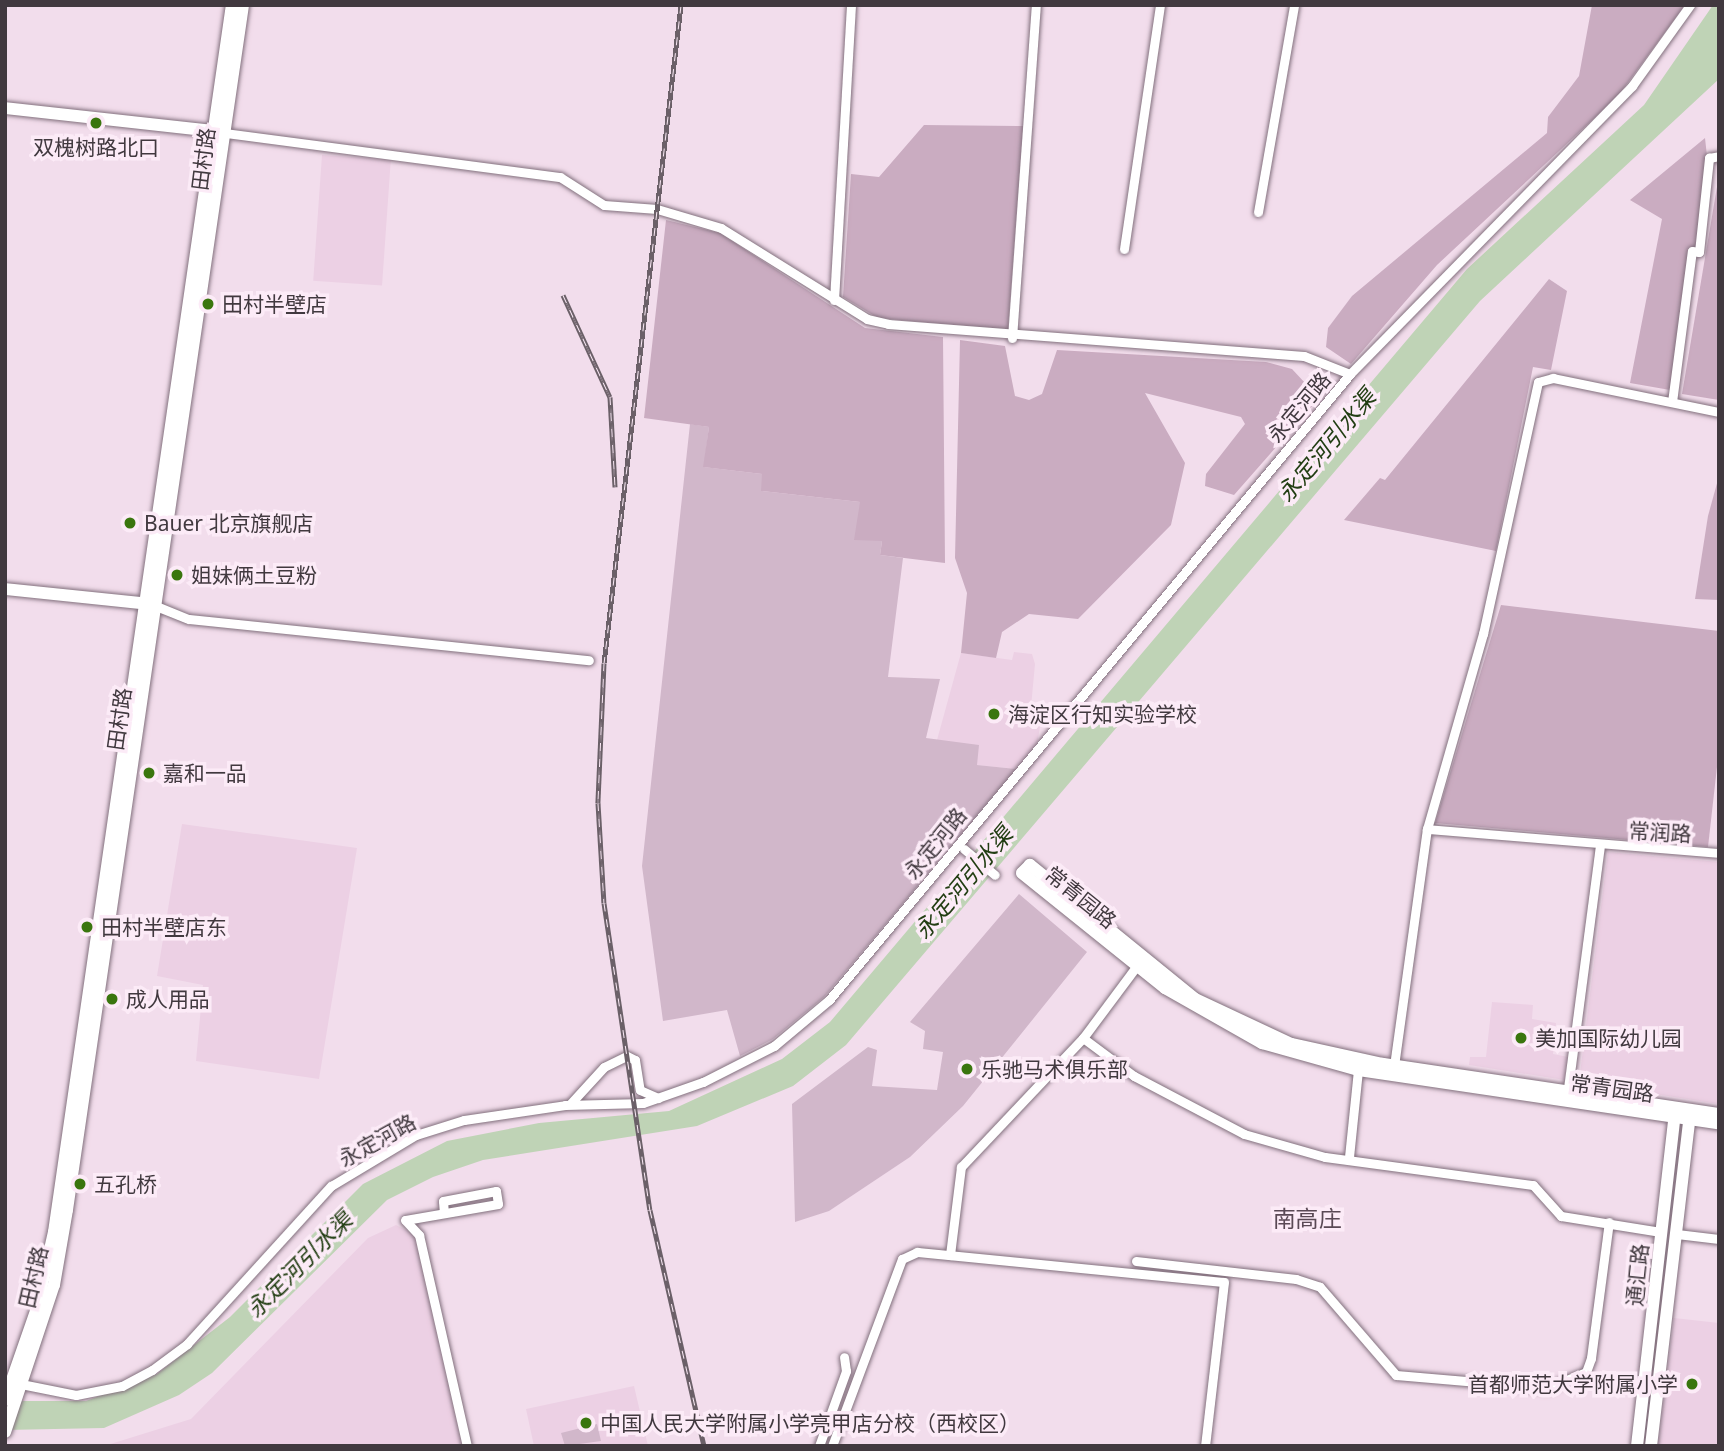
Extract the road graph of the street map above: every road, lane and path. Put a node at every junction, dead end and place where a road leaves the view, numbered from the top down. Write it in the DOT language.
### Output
graph roads {
  1 [pos="232,5"];
  2 [pos="243,5"];
  3 [pos="851,5"];
  4 [pos="1036,5"];
  5 [pos="1160,5"];
  6 [pos="1294,5"];
  7 [pos="1690,5"];
  8 [pos="5,108"];
  9 [pos="219,132"];
  10 [pos="1719,156"];
  11 [pos="1258,212"];
  12 [pos="1124,249"];
  13 [pos="834,300"];
  14 [pos="1012,338"];
  15 [pos="1350,374"];
  16 [pos="1672,402"];
  17 [pos="1719,412"];
  18 [pos="5,589"];
  19 [pos="150,604"];
  20 [pos="589,660"];
  21 [pos="1427,829"];
  22 [pos="1600,846"];
  23 [pos="964,849"];
  24 [pos="1719,853"];
  25 [pos="995,875"];
  26 [pos="1136,967"];
  27 [pos="1083,1038"];
  28 [pos="1394,1066"];
  29 [pos="1358,1070"];
  30 [pos="1567,1097"];
  31 [pos="660,1099"];
  32 [pos="565,1105"];
  33 [pos="1675,1112"];
  34 [pos="1690,1114"];
  35 [pos="1719,1114"];
  36 [pos="1719,1123"];
  37 [pos="1349,1157"];
  38 [pos="444,1213"];
  39 [pos="1609,1222"];
  40 [pos="1661,1232"];
  41 [pos="1677,1234"];
  42 [pos="1719,1239"];
  43 [pos="950,1255"];
  44 [pos="1136,1261"];
  45 [pos="844,1357"];
  46 [pos="11,1390"];
  47 [pos="5,1432"];
  48 [pos="467,1446"];
  49 [pos="818,1446"];
  50 [pos="832,1446"];
  51 [pos="1205,1446"];
  52 [pos="1637,1446"];
  53 [pos="1651,1446"];
  1 -- 9 [label="street, 田村路"];
  2 -- 9 [label="street, 田村路"];
  3 -- 13 [label="street"];
  4 -- 14 [label="street"];
  5 -- 12 [label="street"];
  6 -- 11 [label="street"];
  7 -- 15 [label="street, 永定河路"];
  8 -- 9 [label="street"];
  9 -- 13 [label="street"];
  9 -- 19 [label="street, 田村路"];
  10 -- 16 [label="street"];
  13 -- 14 [label="street"];
  14 -- 15 [label="street"];
  15 -- 31 [label="street, 永定河路"];
  16 -- 17 [label="street"];
  16 -- 21 [label="street"];
  18 -- 19 [label="street"];
  19 -- 20 [label="street"];
  19 -- 46 [label="street, 田村路"];
  21 -- 22 [label="street, 常润路"];
  21 -- 28 [label="street"];
  22 -- 24 [label="street, 常润路"];
  22 -- 30 [label="street"];
  23 -- 25 [label="street"];
  26 -- 27 [label="street"];
  26 -- 28 [label="street, 常青园路"];
  26 -- 29 [label="street, 常青园路"];
  27 -- 37 [label="street"];
  27 -- 43 [label="street"];
  28 -- 30 [label="street, 常青园路"];
  29 -- 30 [label="street, 常青园路"];
  29 -- 37 [label="street"];
  30 -- 33 [label="street, 常青园路"];
  31 -- 32 [label="street, 永定河路"];
  31 -- 32 [label="street"];
  32 -- 46 [label="street, 永定河路"];
  33 -- 34 [label="street, 常青园路"];
  33 -- 40 [label="street, 通汇路"];
  34 -- 35 [label="street, 常青园路"];
  34 -- 36 [label="street, 常青园路"];
  34 -- 41 [label="street, 通汇路"];
  37 -- 39 [label="street"];
  38 -- 38 [label="street"];
  38 -- 48 [label="street"];
  39 -- 40 [label="street"];
  39 -- 44 [label="street"];
  40 -- 52 [label="street, 通汇路"];
  41 -- 42 [label="street"];
  41 -- 53 [label="street, 通汇路"];
  43 -- 50 [label="street"];
  43 -- 51 [label="street"];
  45 -- 49 [label="street"];
  46 -- 47 [label="street, 田村路"];
}
